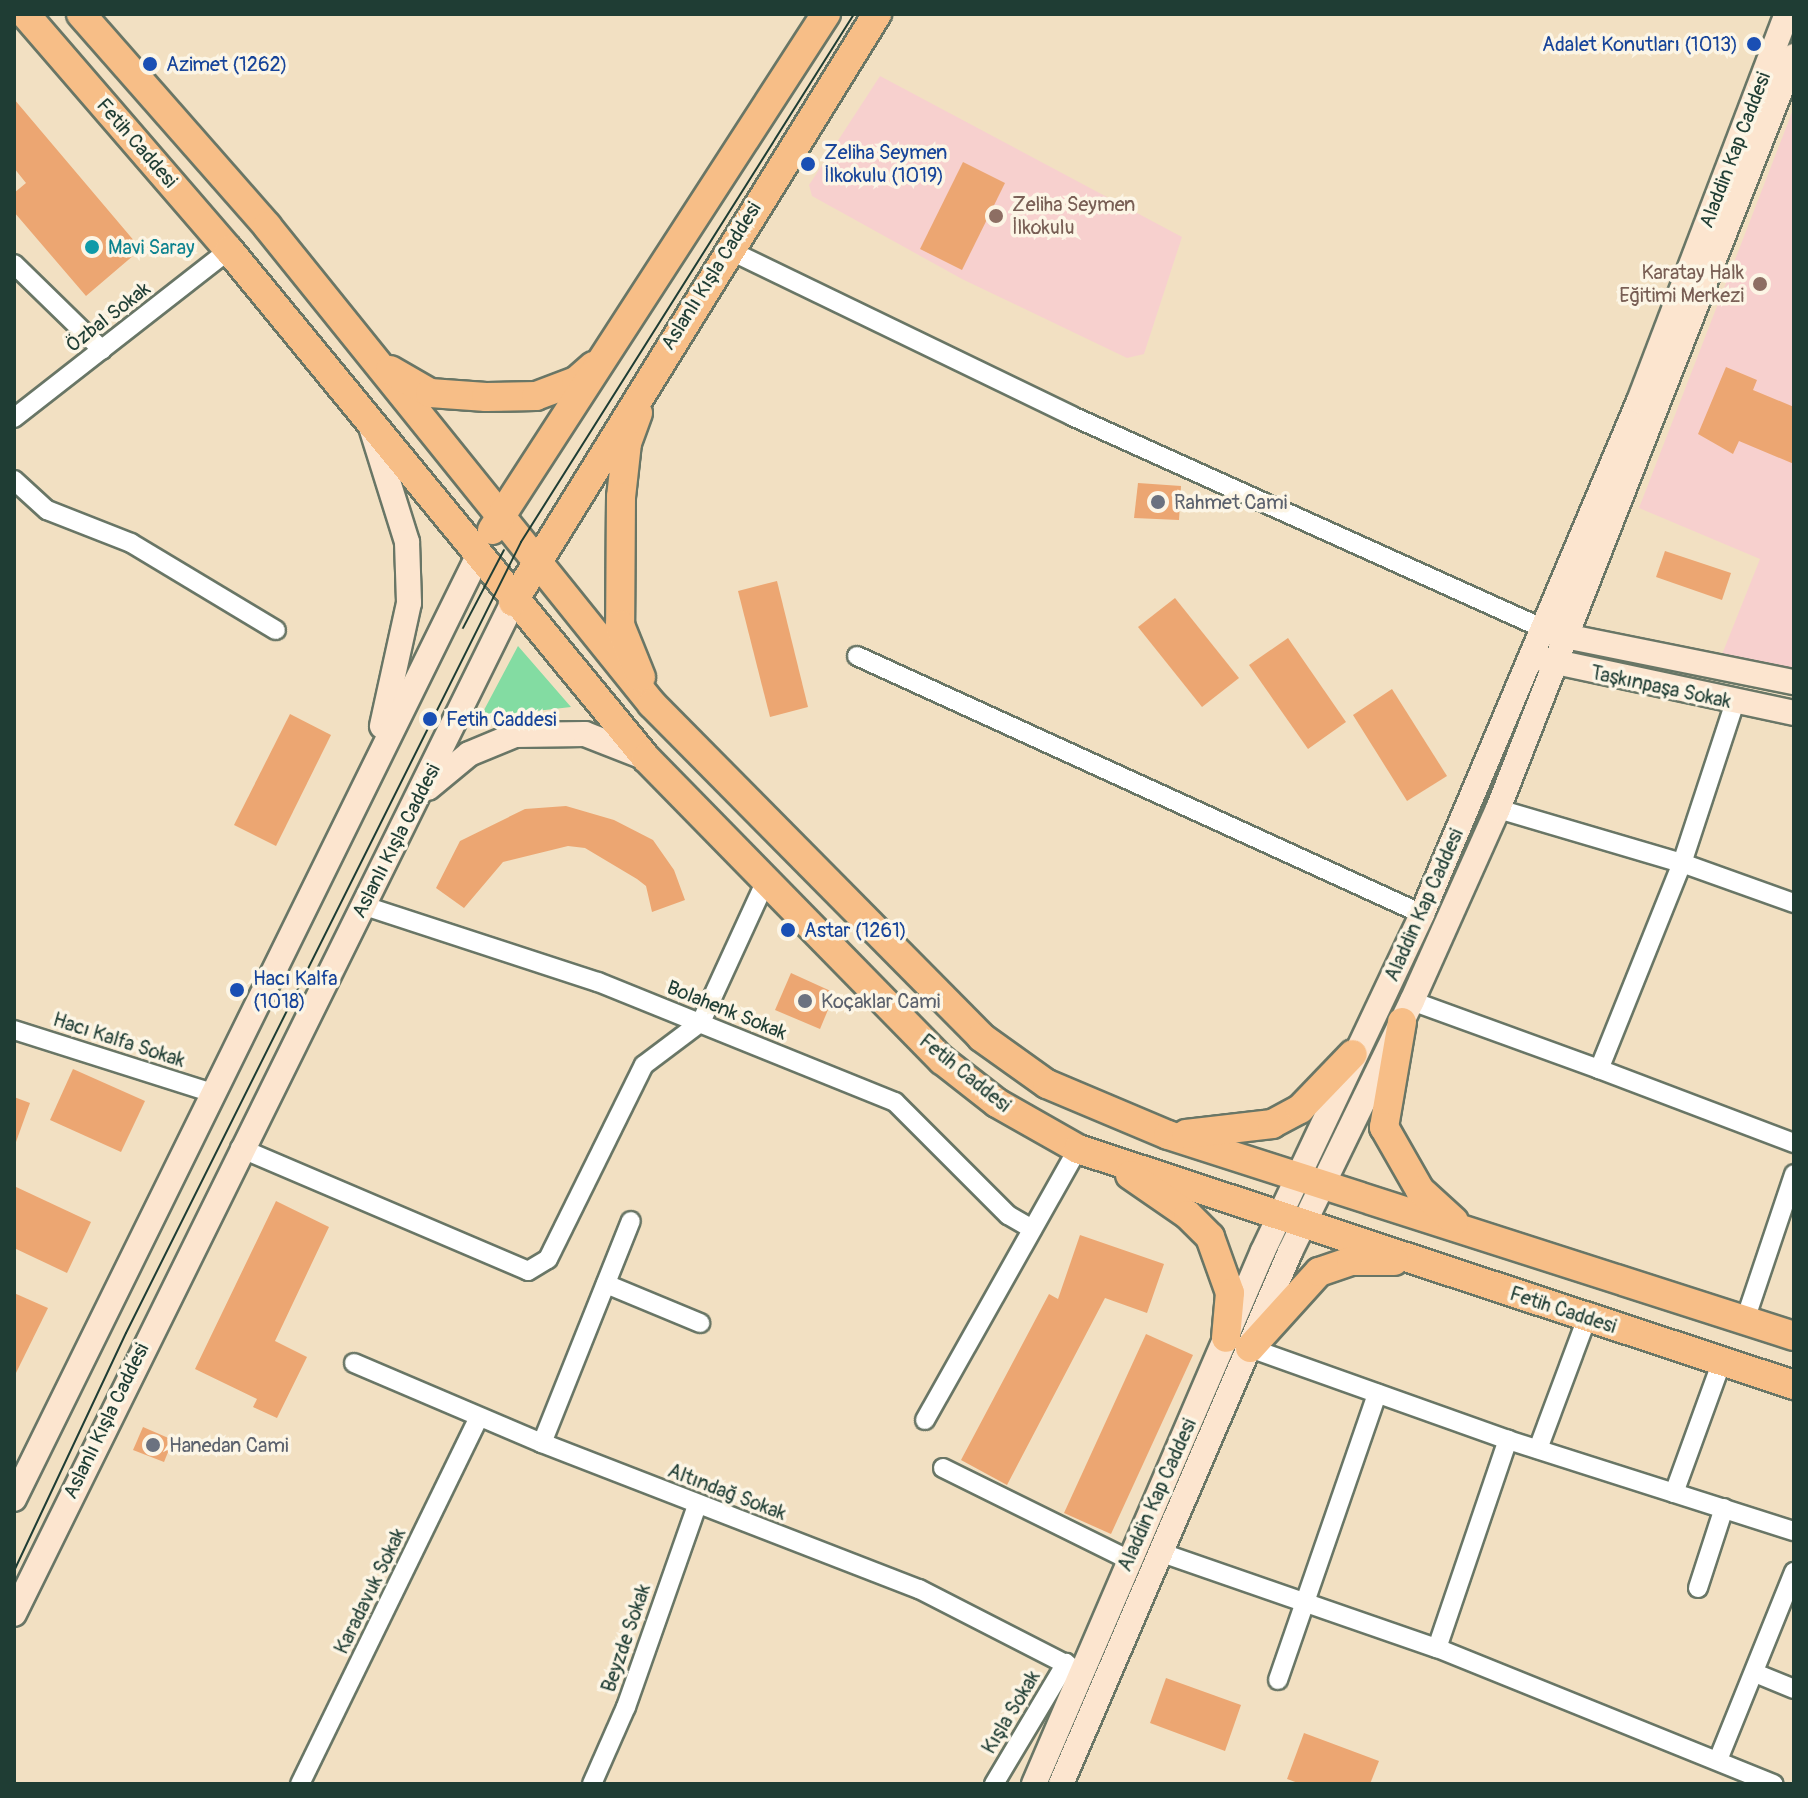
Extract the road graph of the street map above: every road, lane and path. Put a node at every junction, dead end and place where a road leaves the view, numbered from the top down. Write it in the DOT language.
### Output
graph roads {
  1 [pos="25,14"];
  2 [pos="81,14"];
  3 [pos="826,14"];
  4 [pos="877,14"];
  5 [pos="1787,14"];
  6 [pos="1794,56"];
  7 [pos="727,249"];
  8 [pos="229,250"];
  9 [pos="14,264"];
  10 [pos="612,349"];
  11 [pos="102,350"];
  12 [pos="377,362"];
  13 [pos="653,369"];
  14 [pos="14,418"];
  15 [pos="371,424"];
  16 [pos="14,480"];
  17 [pos="499,516"];
  18 [pos="479,554"];
  19 [pos="535,559"];
  20 [pos="513,602"];
  21 [pos="1542,628"];
  22 [pos="276,630"];
  23 [pos="1567,639"];
  24 [pos="1531,654"];
  25 [pos="857,656"];
  26 [pos="1557,666"];
  27 [pos="1794,682"];
  28 [pos="1735,702"];
  29 [pos="652,704"];
  30 [pos="1794,713"];
  31 [pos="646,758"];
  32 [pos="371,768"];
  33 [pos="423,792"];
  34 [pos="1498,809"];
  35 [pos="1682,863"];
  36 [pos="765,883"];
  37 [pos="1794,903"];
  38 [pos="362,905"];
  39 [pos="1422,914"];
  40 [pos="1407,1012"];
  41 [pos="701,1022"];
  42 [pos="14,1030"];
  43 [pos="1353,1054"];
  44 [pos="1599,1069"];
  45 [pos="210,1092"];
  46 [pos="1168,1135"];
  47 [pos="1794,1143"];
  48 [pos="240,1148"];
  49 [pos="1078,1149"];
  50 [pos="1106,1158"];
  51 [pos="1794,1174"];
  52 [pos="1310,1181"];
  53 [pos="1292,1219"];
  54 [pos="631,1221"];
  55 [pos="1032,1229"];
  56 [pos="1464,1229"];
  57 [pos="1422,1263"];
  58 [pos="606,1284"];
  59 [pos="1587,1318"];
  60 [pos="1745,1320"];
  61 [pos="700,1323"];
  62 [pos="1794,1336"];
  63 [pos="1238,1343"];
  64 [pos="1722,1361"];
  65 [pos="354,1363"];
  66 [pos="1794,1385"];
  67 [pos="1377,1394"];
  68 [pos="479,1417"];
  69 [pos="925,1420"];
  70 [pos="1508,1440"];
  71 [pos="542,1443"];
  72 [pos="1538,1449"];
  73 [pos="943,1468"];
  74 [pos="1674,1493"];
  75 [pos="14,1499"];
  76 [pos="697,1505"];
  77 [pos="1724,1508"];
  78 [pos="1794,1531"];
  79 [pos="1162,1553"];
  80 [pos="1129,1560"];
  81 [pos="1794,1572"];
  82 [pos="1698,1588"];
  83 [pos="1304,1604"];
  84 [pos="14,1614"];
  85 [pos="1437,1648"];
  86 [pos="1073,1668"];
  87 [pos="1755,1673"];
  88 [pos="1278,1680"];
  89 [pos="1794,1689"];
  90 [pos="1718,1760"];
  91 [pos="300,1784"];
  92 [pos="592,1784"];
  93 [pos="994,1784"];
  94 [pos="1034,1784"];
  95 [pos="1061,1784"];
  96 [pos="1774,1784"];
  1 -- 8 [label="main road, Fetih Caddesi"];
  2 -- 12 [label="main road, Fetih Caddesi"];
  3 -- 10 [label="main road"];
  4 -- 7 [label="main road, Aslanlı Kışla Caddesi"];
  5 -- 21 [label="street, Aladdin Kap Caddesi"];
  6 -- 23 [label="street, Aladdin Kap Caddesi"];
  7 -- 13 [label="main road, Aslanlı Kışla Caddesi"];
  7 -- 21 [label="street"];
  8 -- 11 [label="street, Özbal Sokak"];
  8 -- 15 [label="main road, Fetih Caddesi"];
  9 -- 11 [label="street"];
  10 -- 12 [label="main road"];
  10 -- 17 [label="main road"];
  11 -- 14 [label="street, Özbal Sokak"];
  12 -- 17 [label="main road, Fetih Caddesi"];
  13 -- 19 [label="main road, Aslanlı Kışla Caddesi"];
  13 -- 29 [label="main road"];
  15 -- 18 [label="main road, Fetih Caddesi"];
  15 -- 32 [label="street"];
  16 -- 22 [label="street"];
  17 -- 18 [label="main road"];
  17 -- 19 [label="main road, Fetih Caddesi"];
  18 -- 20 [label="main road, Fetih Caddesi"];
  18 -- 32 [label="street"];
  19 -- 20 [label="main road, Aslanlı Kışla Caddesi"];
  19 -- 29 [label="main road, Fetih Caddesi"];
  20 -- 31 [label="main road, Fetih Caddesi"];
  20 -- 33 [label="street, Aslanlı Kışla Caddesi"];
  21 -- 23 [label="street"];
  21 -- 24 [label="street, Aladdin Kap Caddesi"];
  23 -- 26 [label="street, Aladdin Kap Caddesi"];
  23 -- 27 [label="street"];
  24 -- 26 [label="street, Taşkınpaşa Sokak"];
  24 -- 39 [label="street, Aladdin Kap Caddesi"];
  25 -- 39 [label="street"];
  26 -- 28 [label="street, Taşkınpaşa Sokak"];
  26 -- 34 [label="street, Aladdin Kap Caddesi"];
  28 -- 30 [label="street, Taşkınpaşa Sokak"];
  28 -- 35 [label="street"];
  29 -- 46 [label="main road, Fetih Caddesi"];
  31 -- 33 [label="street"];
  31 -- 36 [label="main road, Fetih Caddesi"];
  32 -- 45 [label="street"];
  33 -- 38 [label="street, Aslanlı Kışla Caddesi"];
  34 -- 35 [label="street"];
  34 -- 40 [label="street, Aladdin Kap Caddesi"];
  35 -- 37 [label="street"];
  35 -- 44 [label="street"];
  36 -- 41 [label="street"];
  36 -- 49 [label="main road, Fetih Caddesi"];
  38 -- 41 [label="street, Bolahenk Sokak"];
  38 -- 48 [label="street, Aslanlı Kışla Caddesi"];
  39 -- 43 [label="street, Aladdin Kap Caddesi"];
  40 -- 44 [label="street"];
  40 -- 52 [label="street, Aladdin Kap Caddesi"];
  40 -- 56 [label="main road"];
  41 -- 48 [label="street"];
  41 -- 55 [label="street, Bolahenk Sokak"];
  42 -- 45 [label="street, Hacı Kalfa Sokak"];
  43 -- 46 [label="main road"];
  43 -- 52 [label="street, Aladdin Kap Caddesi"];
  44 -- 47 [label="street"];
  45 -- 75 [label="street"];
  46 -- 52 [label="main road, Fetih Caddesi"];
  48 -- 84 [label="street, Aslanlı Kışla Caddesi"];
  49 -- 50 [label="main road, Fetih Caddesi"];
  49 -- 55 [label="street"];
  50 -- 53 [label="main road, Fetih Caddesi"];
  50 -- 63 [label="main road"];
  51 -- 60 [label="street"];
  52 -- 53 [label="street, Aladdin Kap Caddesi"];
  52 -- 56 [label="main road, Fetih Caddesi"];
  53 -- 57 [label="main road, Fetih Caddesi"];
  53 -- 63 [label="street, Aladdin Kap Caddesi"];
  54 -- 58 [label="street"];
  55 -- 69 [label="street"];
  56 -- 60 [label="main road, Fetih Caddesi"];
  57 -- 59 [label="main road, Fetih Caddesi"];
  57 -- 63 [label="main road"];
  58 -- 61 [label="street"];
  58 -- 71 [label="street"];
  59 -- 64 [label="main road, Fetih Caddesi"];
  59 -- 72 [label="street"];
  60 -- 62 [label="main road, Fetih Caddesi"];
  63 -- 67 [label="street"];
  63 -- 79 [label="street, Aladdin Kap Caddesi"];
  63 -- 80 [label="street, Aladdin Kap Caddesi"];
  64 -- 66 [label="main road, Fetih Caddesi"];
  64 -- 74 [label="street"];
  65 -- 68 [label="street, Altındağ Sokak"];
  67 -- 70 [label="street"];
  67 -- 83 [label="street"];
  68 -- 71 [label="street, Altındağ Sokak"];
  68 -- 91 [label="street, Karadavuk Sokak"];
  70 -- 72 [label="street"];
  70 -- 85 [label="street"];
  71 -- 76 [label="street, Altındağ Sokak"];
  72 -- 74 [label="street"];
  73 -- 80 [label="street"];
  74 -- 77 [label="street"];
  76 -- 86 [label="street, Altındağ Sokak"];
  76 -- 92 [label="street, Beyzde Sokak"];
  77 -- 78 [label="street"];
  77 -- 82 [label="street"];
  79 -- 83 [label="street"];
  79 -- 95 [label="street, Aladdin Kap Caddesi"];
  80 -- 86 [label="street, Aladdin Kap Caddesi"];
  81 -- 87 [label="street"];
  83 -- 85 [label="street"];
  83 -- 88 [label="street"];
  85 -- 90 [label="street"];
  86 -- 93 [label="street, Kışla Sokak"];
  86 -- 94 [label="street, Aladdin Kap Caddesi"];
  87 -- 89 [label="street"];
  87 -- 90 [label="street"];
  90 -- 96 [label="street"];
}
